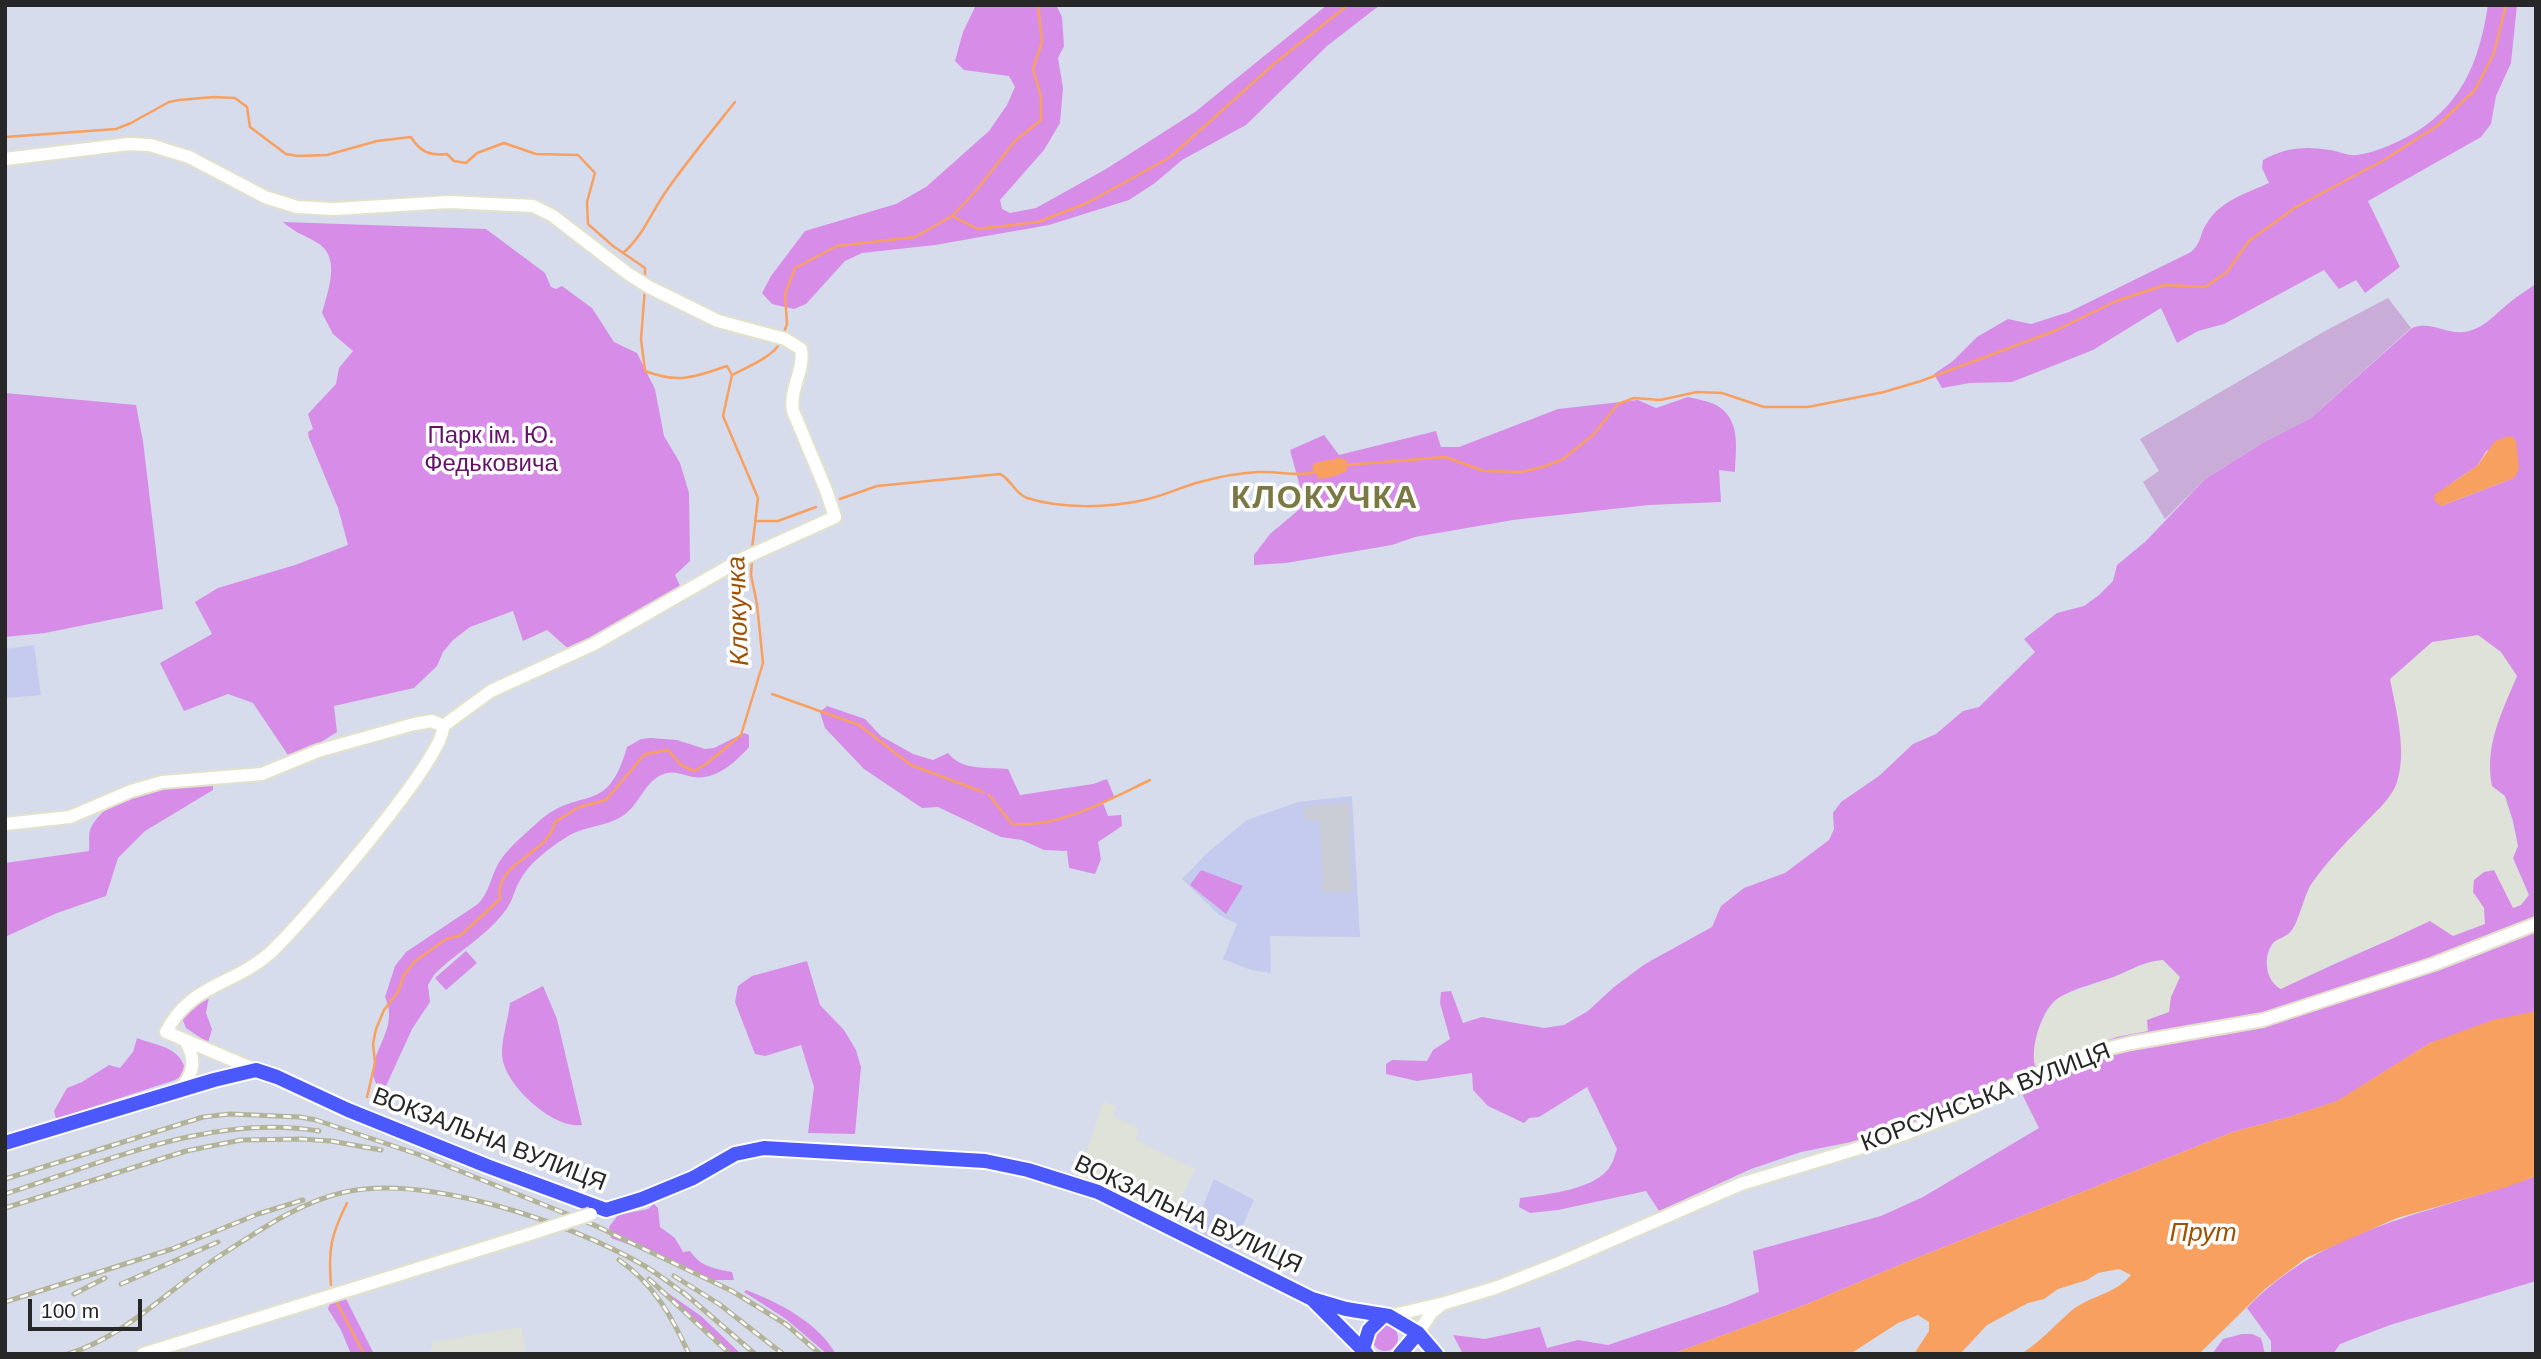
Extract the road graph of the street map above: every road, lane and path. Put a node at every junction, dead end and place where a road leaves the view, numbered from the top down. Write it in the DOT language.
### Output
graph roads {
  1 [pos="5,159"];
  2 [pos="443,726"];
  3 [pos="5,824"];
  4 [pos="2536,924"];
  5 [pos="186,1042"];
  6 [pos="256,1070"];
  7 [pos="192,1073"];
  8 [pos="205,1083"];
  9 [pos="180,1090"];
  10 [pos="5,1143"];
  11 [pos="606,1210"];
  12 [pos="1312,1298"];
  13 [pos="1445,1304"];
  14 [pos="1386,1316"];
  15 [pos="1418,1333"];
  16 [pos="1365,1351"];
  17 [pos="143,1354"];
  18 [pos="1400,1354"];
  19 [pos="1436,1354"];
  1 -- 2 [label="street"];
  2 -- 3 [label="street"];
  2 -- 5 [label="street"];
  4 -- 13 [label="street, КОРСУНСЬКА ВУЛИЦЯ"];
  5 -- 6 [label="street"];
  5 -- 7 [label="street"];
  6 -- 8 [label="main road"];
  6 -- 11 [label="main road, ВОКЗАЛЬНА ВУЛИЦЯ"];
  7 -- 8 [label="street"];
  7 -- 9 [label="street"];
  8 -- 9 [label="main road"];
  9 -- 10 [label="main road"];
  11 -- 12 [label="main road, ВОКЗАЛЬНА ВУЛИЦЯ"];
  11 -- 17 [label="street, bridge"];
  12 -- 14 [label="main road, ВОКЗАЛЬНА ВУЛИЦЯ"];
  12 -- 16 [label="main road, ВОКЗАЛЬНА ВУЛИЦЯ"];
  13 -- 14 [label="street, КОРСУНСЬКА ВУЛИЦЯ"];
  13 -- 15 [label="street, КОРСУНСЬКА ВУЛИЦЯ"];
  14 -- 15 [label="main road"];
  14 -- 16 [label="main road"];
  15 -- 18 [label="main road"];
  15 -- 19 [label="main road"];
}
